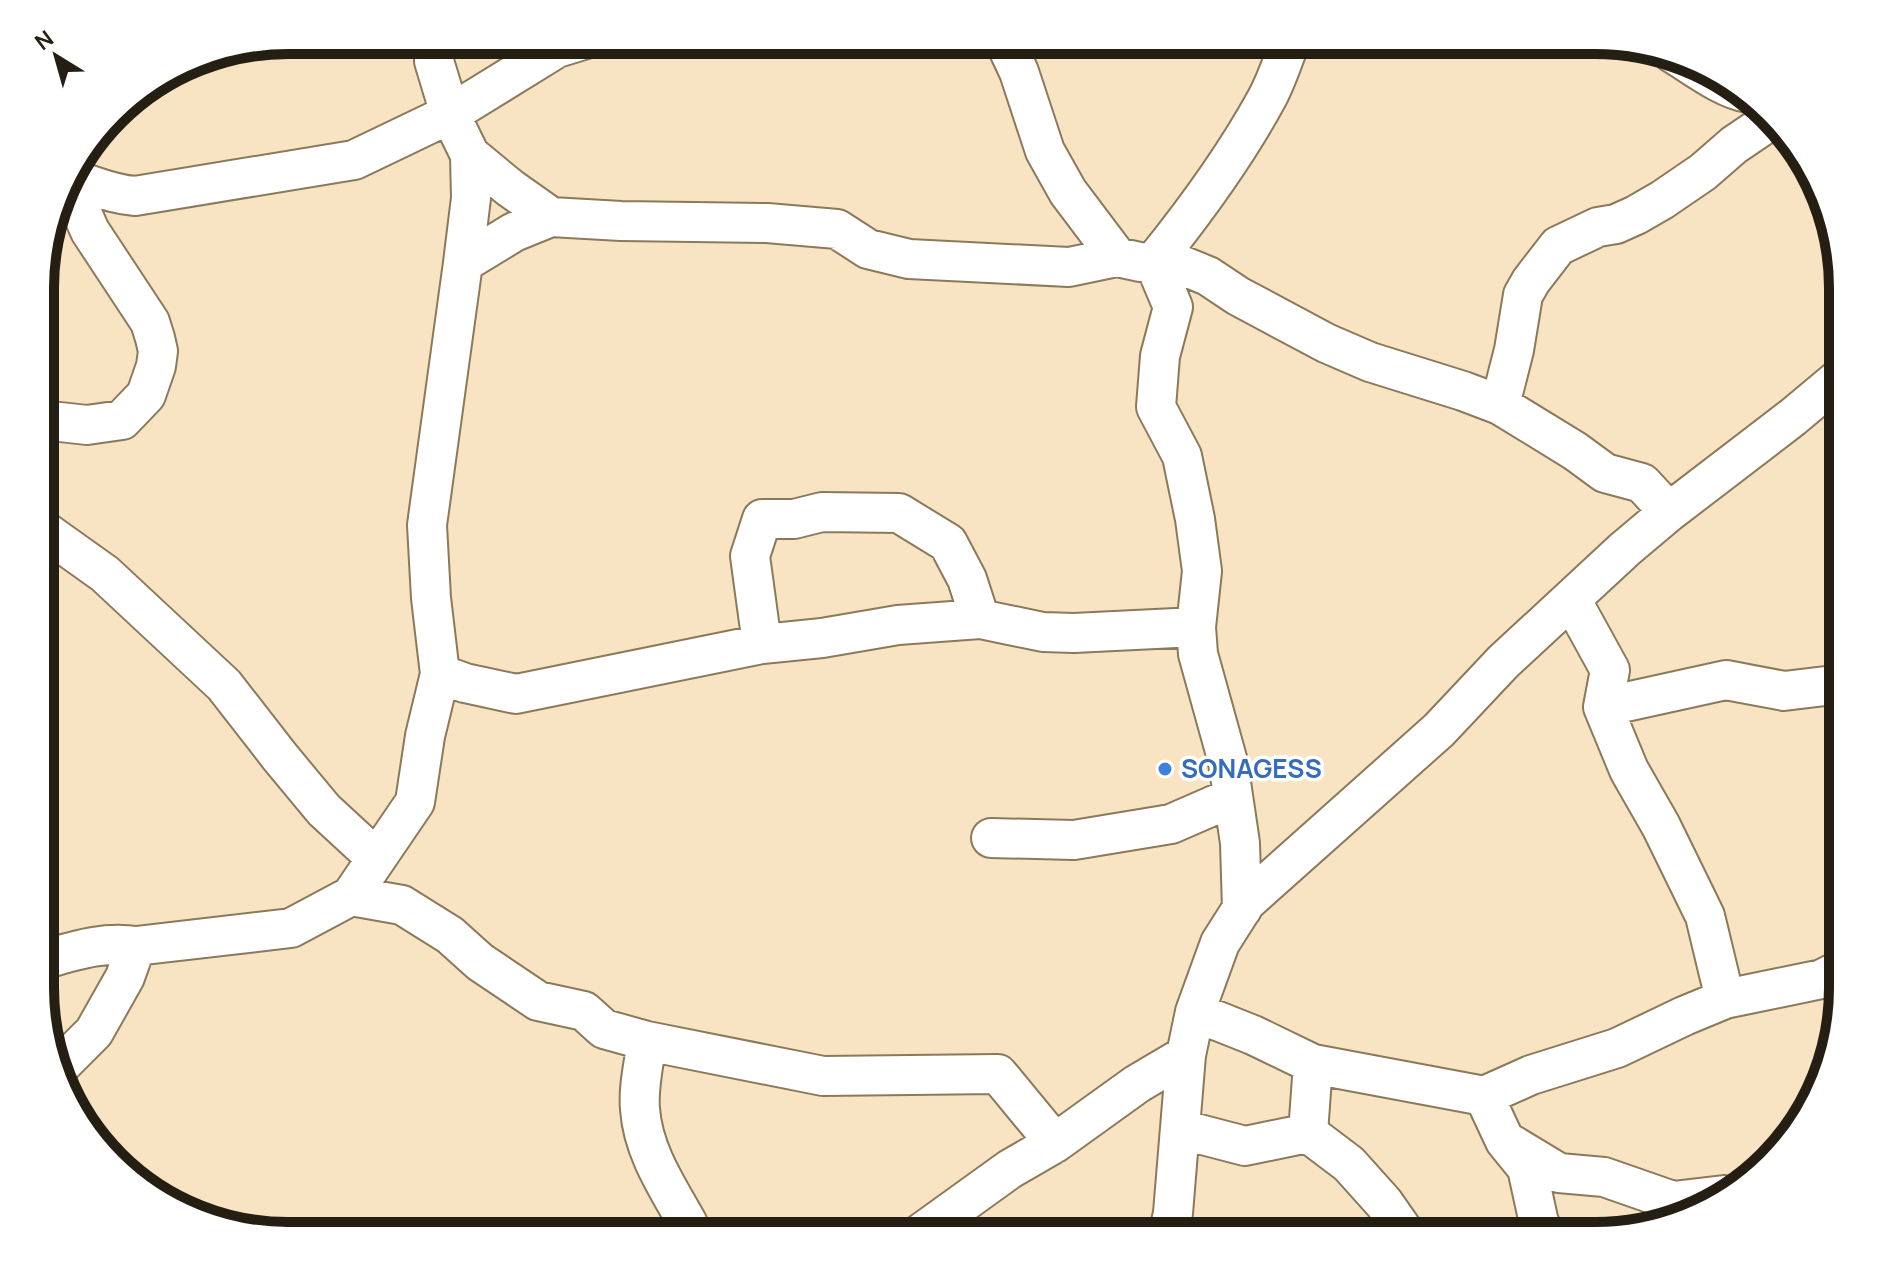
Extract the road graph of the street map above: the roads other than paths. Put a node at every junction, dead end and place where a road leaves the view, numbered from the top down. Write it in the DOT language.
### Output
graph roads {
  1 [pos="434,54"];
  2 [pos="547,54"];
  3 [pos="1011,54"];
  4 [pos="1285,54"];
  5 [pos="450,114"];
  6 [pos="1763,126"];
  7 [pos="470,155"];
  8 [pos="80,181"];
  9 [pos="74,194"];
  10 [pos="135,196"];
  11 [pos="551,217"];
  12 [pos="90,231"];
  13 [pos="1117,257"];
  14 [pos="1154,262"];
  15 [pos="463,263"];
  16 [pos="1828,387"];
  17 [pos="1500,405"];
  18 [pos="54,421"];
  19 [pos="1669,512"];
  20 [pos="54,538"];
  21 [pos="1571,599"];
  22 [pos="980,619"];
  23 [pos="1196,627"];
  24 [pos="762,644"];
  25 [pos="440,674"];
  26 [pos="1828,686"];
  27 [pos="1603,707"];
  28 [pos="1233,797"];
  29 [pos="991,838"];
  30 [pos="376,858"];
  31 [pos="351,896"];
  32 [pos="1242,909"];
  33 [pos="136,946"];
  34 [pos="54,956"];
  35 [pos="1828,976"];
  36 [pos="1725,999"];
  37 [pos="1195,1012"];
  38 [pos="647,1041"];
  39 [pos="1186,1055"];
  40 [pos="65,1061"];
  41 [pos="1313,1064"];
  42 [pos="1484,1096"];
  43 [pos="1180,1129"];
  44 [pos="1308,1133"];
  45 [pos="1505,1141"];
  46 [pos="1055,1143"];
  47 [pos="1670,1209"];
  48 [pos="1171,1221"];
  49 [pos="1397,1221"];
  50 [pos="1534,1221"];
  51 [pos="687,1222"];
  52 [pos="937,1222"];
  1 -- 5 [label="street"];
  2 -- 5 [label="street"];
  3 -- 13 [label="street"];
  4 -- 14 [label="street"];
  5 -- 7 [label="street"];
  5 -- 10 [label="street"];
  6 -- 17 [label="street"];
  7 -- 11 [label="street"];
  7 -- 15 [label="street"];
  8 -- 10 [label="street"];
  9 -- 12 [label="street"];
  10 -- 12 [label="street"];
  11 -- 13 [label="street"];
  11 -- 15 [label="street"];
  12 -- 18 [label="street"];
  13 -- 14 [label="street"];
  14 -- 17 [label="street"];
  14 -- 23 [label="street"];
  15 -- 25 [label="street"];
  16 -- 19 [label="street"];
  17 -- 19 [label="street"];
  19 -- 21 [label="street"];
  20 -- 30 [label="street"];
  21 -- 27 [label="street"];
  21 -- 32 [label="street"];
  22 -- 23 [label="street"];
  22 -- 24 [label="street"];
  22 -- 24 [label="street"];
  23 -- 28 [label="street"];
  24 -- 25 [label="street"];
  25 -- 30 [label="street"];
  26 -- 27 [label="street"];
  27 -- 36 [label="street"];
  28 -- 29 [label="street"];
  28 -- 32 [label="street"];
  30 -- 31 [label="street"];
  31 -- 33 [label="street"];
  31 -- 38 [label="street"];
  32 -- 37 [label="street"];
  33 -- 34 [label="street"];
  33 -- 40 [label="street"];
  35 -- 36 [label="street"];
  36 -- 42 [label="street"];
  37 -- 39 [label="street"];
  37 -- 41 [label="street"];
  38 -- 46 [label="street"];
  38 -- 51 [label="street"];
  39 -- 43 [label="street"];
  39 -- 46 [label="street"];
  41 -- 42 [label="street"];
  41 -- 44 [label="street"];
  42 -- 45 [label="street"];
  43 -- 44 [label="street"];
  43 -- 48 [label="street"];
  44 -- 49 [label="street"];
  45 -- 47 [label="street"];
  45 -- 50 [label="street"];
  46 -- 52 [label="street"];
}
